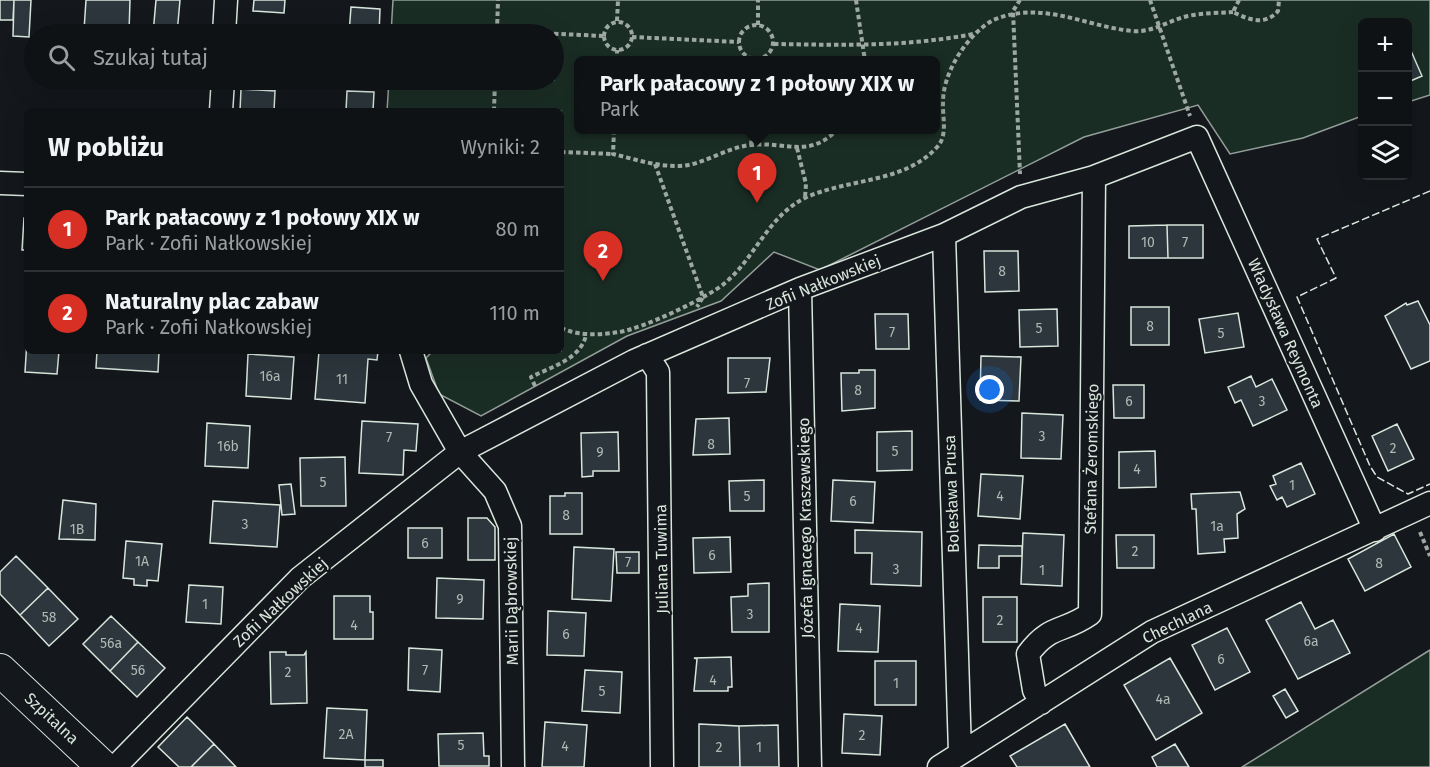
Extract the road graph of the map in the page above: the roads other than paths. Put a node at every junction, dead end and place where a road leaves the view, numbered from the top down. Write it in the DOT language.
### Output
graph roads {
  1 [pos="226,0"];
  2 [pos="225,24"];
  3 [pos="222,90"];
  4 [pos="221,108"];
  5 [pos="1197,137"];
  6 [pos="1094,177"];
  7 [pos="0,183"];
  8 [pos="24,184"];
  9 [pos="944,235"];
  10 [pos="800,289"];
  11 [pos="412,354"];
  12 [pos="647,355"];
  13 [pos="460,452"];
  14 [pos="1430,503"];
  15 [pos="1375,530"];
  16 [pos="0,670"];
  17 [pos="1041,703"];
  18 [pos="960,753"];
  19 [pos="103,767"];
  20 [pos="115,767"];
  21 [pos="513,767"];
  22 [pos="662,767"];
  23 [pos="810,767"];
  24 [pos="939,767"];
  1 -- 2 [label="street"];
  3 -- 4 [label="street"];
  5 -- 6 [label="street, Zofii Nałkowskiej"];
  5 -- 15 [label="street, Władysława Reymonta"];
  6 -- 9 [label="street, Zofii Nałkowskiej"];
  6 -- 17 [label="street, Stefana Żeromskiego"];
  7 -- 8 [label="street"];
  9 -- 10 [label="street, Zofii Nałkowskiej"];
  9 -- 18 [label="street, Bolesława Prusa"];
  10 -- 12 [label="street, Zofii Nałkowskiej"];
  10 -- 23 [label="street, Józefa Ignacego Kraszewskiego"];
  11 -- 13 [label="street"];
  12 -- 13 [label="street, Zofii Nałkowskiej"];
  12 -- 22 [label="street, Juliana Tuwima"];
  13 -- 20 [label="street, Zofii Nałkowskiej"];
  13 -- 21 [label="street, Marii Dąbrowskiej"];
  14 -- 15 [label="street, Chechlana"];
  15 -- 17 [label="street, Chechlana"];
  16 -- 19 [label="street, Szpitalna"];
  17 -- 18 [label="street, Chechlana"];
  18 -- 24 [label="street, Chechlana"];
}
